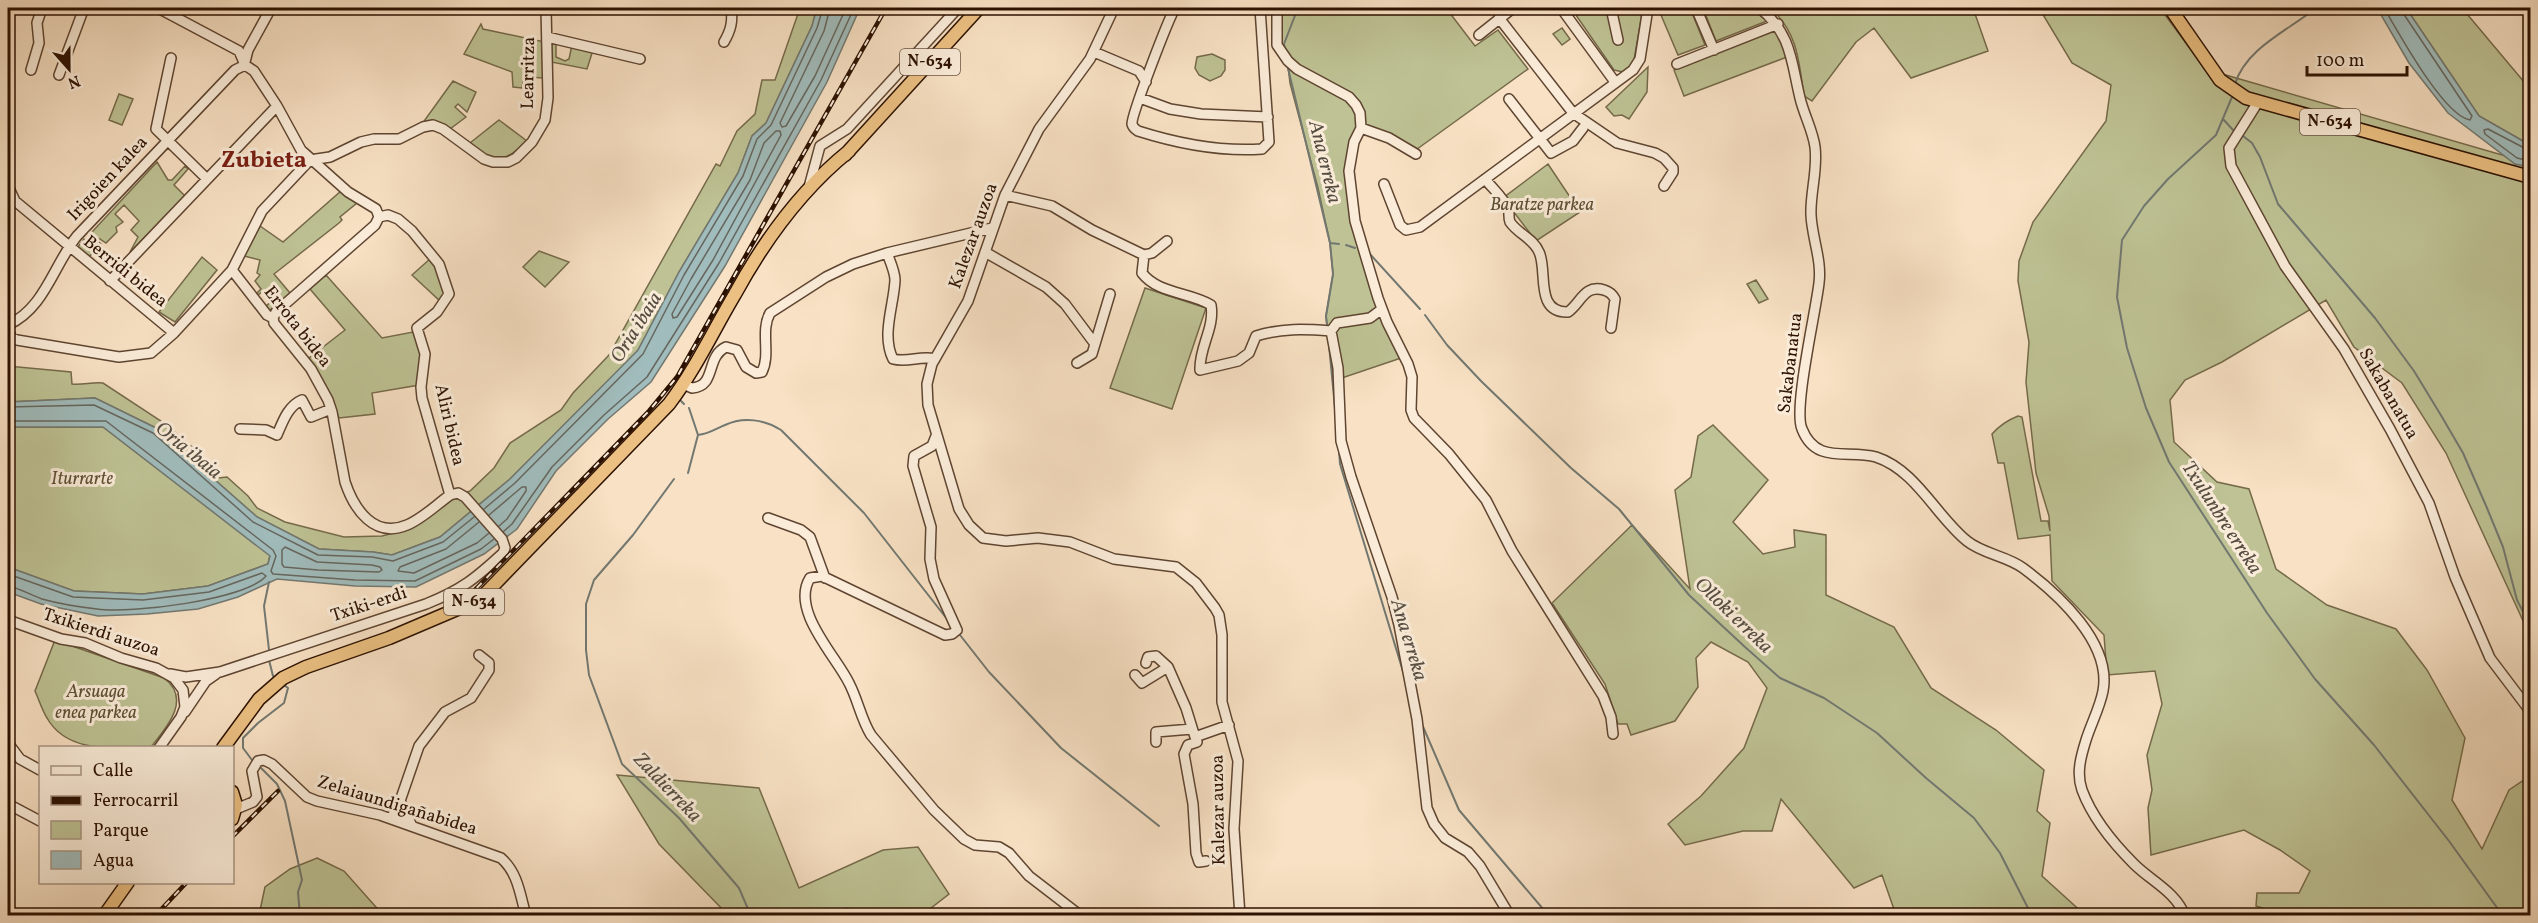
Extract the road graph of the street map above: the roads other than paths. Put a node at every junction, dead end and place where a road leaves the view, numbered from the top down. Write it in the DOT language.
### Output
graph roads {
  1 [pos="42,8"];
  2 [pos="84,8"];
  3 [pos="158,8"];
  4 [pos="271,8"];
  5 [pos="546,8"];
  6 [pos="731,8"];
  7 [pos="958,8"];
  8 [pos="979,8"];
  9 [pos="1114,8"];
  10 [pos="1175,8"];
  11 [pos="1260,8"];
  12 [pos="1277,8"];
  13 [pos="1513,8"];
  14 [pos="1561,8"];
  15 [pos="1611,8"];
  16 [pos="1648,8"];
  17 [pos="1696,8"];
  18 [pos="1760,8"];
  19 [pos="2170,8"];
  20 [pos="1499,18"];
  21 [pos="1778,24"];
  22 [pos="1479,35"];
  23 [pos="547,37"];
  24 [pos="1618,40"];
  25 [pos="724,42"];
  26 [pos="1714,50"];
  27 [pos="1092,55"];
  28 [pos="171,58"];
  29 [pos="640,59"];
  30 [pos="245,64"];
  31 [pos="1677,64"];
  32 [pos="1151,67"];
  33 [pos="31,70"];
  34 [pos="1139,71"];
  35 [pos="59,75"];
  36 [pos="1146,82"];
  37 [pos="1615,82"];
  38 [pos="1140,98"];
  39 [pos="1509,99"];
  40 [pos="2258,102"];
  41 [pos="277,106"];
  42 [pos="1573,113"];
  43 [pos="1268,117"];
  44 [pos="1361,128"];
  45 [pos="1583,128"];
  46 [pos="1538,139"];
  47 [pos="167,141"];
  48 [pos="1416,154"];
  49 [pos="310,160"];
  50 [pos="827,160"];
  51 [pos="2530,177"];
  52 [pos="1485,179"];
  53 [pos="205,182"];
  54 [pos="1384,184"];
  55 [pos="1664,186"];
  56 [pos="8,188"];
  57 [pos="1005,195"];
  58 [pos="378,217"];
  59 [pos="992,228"];
  60 [pos="1167,241"];
  61 [pos="69,247"];
  62 [pos="985,252"];
  63 [pos="887,253"];
  64 [pos="1144,255"];
  65 [pos="232,270"];
  66 [pos="110,281"];
  67 [pos="1110,294"];
  68 [pos="1382,309"];
  69 [pos="273,318"];
  70 [pos="8,325"];
  71 [pos="1611,328"];
  72 [pos="8,331"];
  73 [pos="1331,331"];
  74 [pos="174,333"];
  75 [pos="1095,344"];
  76 [pos="935,358"];
  77 [pos="1077,363"];
  78 [pos="683,384"];
  79 [pos="331,409"];
  80 [pos="240,429"];
  81 [pos="936,436"];
  82 [pos="450,495"];
  83 [pos="768,518"];
  84 [pos="502,539"];
  85 [pos="825,578"];
  86 [pos="8,620"];
  87 [pos="479,655"];
  88 [pos="1146,663"];
  89 [pos="1168,667"];
  90 [pos="220,672"];
  91 [pos="170,674"];
  92 [pos="1135,675"];
  93 [pos="2530,711"];
  94 [pos="181,717"];
  95 [pos="1229,725"];
  96 [pos="1194,733"];
  97 [pos="1613,734"];
  98 [pos="1156,742"];
  99 [pos="8,743"];
  100 [pos="160,746"];
  101 [pos="225,746"];
  102 [pos="39,769"];
  103 [pos="400,801"];
  104 [pos="8,804"];
  105 [pos="234,814"];
  106 [pos="391,819"];
  107 [pos="39,820"];
  108 [pos="412,826"];
  109 [pos="1206,861"];
  110 [pos="115,884"];
  111 [pos="127,884"];
  112 [pos="114,902"];
  113 [pos="104,915"];
  114 [pos="526,915"];
  115 [pos="1081,915"];
  116 [pos="1240,915"];
  117 [pos="1510,915"];
  118 [pos="2185,915"];
  1 -- 33 [label="street"];
  2 -- 35 [label="street"];
  3 -- 30 [label="street"];
  4 -- 30 [label="street"];
  5 -- 23 [label="street, Learritza"];
  6 -- 25 [label="street"];
  7 -- 50 [label="street"];
  8 -- 50 [label="highway, N-634"];
  9 -- 27 [label="street, Kalezar auzoa"];
  10 -- 32 [label="street"];
  11 -- 43 [label="street"];
  12 -- 44 [label="street"];
  13 -- 20 [label="street"];
  14 -- 37 [label="street"];
  15 -- 24 [label="street"];
  16 -- 37 [label="street"];
  17 -- 26 [label="street"];
  18 -- 21 [label="street"];
  19 -- 40 [label="highway, N-634"];
  20 -- 22 [label="street"];
  20 -- 42 [label="street"];
  21 -- 26 [label="street"];
  21 -- 118 [label="street, Sakabanatua"];
  23 -- 29 [label="street"];
  23 -- 49 [label="street, Learritza"];
  26 -- 31 [label="street"];
  27 -- 34 [label="street"];
  27 -- 57 [label="street, Kalezar auzoa"];
  28 -- 47 [label="street"];
  30 -- 41 [label="street"];
  30 -- 47 [label="street, Irigoien kalea"];
  32 -- 34 [label="street"];
  32 -- 36 [label="street"];
  34 -- 36 [label="street"];
  36 -- 38 [label="street"];
  37 -- 42 [label="street"];
  38 -- 43 [label="street"];
  38 -- 43 [label="street"];
  39 -- 46 [label="street"];
  40 -- 51 [label="highway, N-634"];
  40 -- 93 [label="street, Sakabanatua"];
  41 -- 49 [label="street"];
  41 -- 53 [label="street"];
  42 -- 46 [label="street"];
  42 -- 55 [label="street"];
  44 -- 48 [label="street"];
  44 -- 68 [label="street"];
  45 -- 46 [label="street"];
  46 -- 52 [label="street"];
  47 -- 53 [label="street"];
  47 -- 61 [label="street, Irigoien kalea"];
  49 -- 58 [label="street"];
  49 -- 65 [label="street"];
  50 -- 78 [label="highway, N-634"];
  52 -- 54 [label="street"];
  52 -- 71 [label="street"];
  53 -- 66 [label="street"];
  56 -- 61 [label="street, Berridi bidea"];
  57 -- 59 [label="street, Kalezar auzoa"];
  57 -- 64 [label="street"];
  58 -- 69 [label="street"];
  58 -- 82 [label="street, Aliri bidea"];
  59 -- 62 [label="street, Kalezar auzoa"];
  59 -- 63 [label="street"];
  60 -- 64 [label="street"];
  61 -- 66 [label="street, Berridi bidea"];
  61 -- 70 [label="street, Irigoien kalea"];
  62 -- 75 [label="street"];
  62 -- 76 [label="street, Kalezar auzoa"];
  63 -- 76 [label="street"];
  63 -- 78 [label="street"];
  64 -- 73 [label="street"];
  65 -- 69 [label="street, Errota bidea"];
  65 -- 74 [label="street"];
  66 -- 74 [label="street, Berridi bidea"];
  67 -- 75 [label="street"];
  68 -- 73 [label="street"];
  68 -- 97 [label="street"];
  69 -- 79 [label="street, Errota bidea"];
  72 -- 74 [label="street"];
  73 -- 117 [label="street"];
  75 -- 77 [label="street"];
  76 -- 81 [label="street, Kalezar auzoa"];
  78 -- 101 [label="highway, N-634"];
  79 -- 80 [label="street"];
  79 -- 82 [label="street, Errota bidea"];
  81 -- 85 [label="street"];
  81 -- 95 [label="street, Kalezar auzoa"];
  82 -- 84 [label="street, Aliri bidea"];
  83 -- 85 [label="street"];
  84 -- 90 [label="street, Txiki-erdi"];
  85 -- 115 [label="street"];
  86 -- 91 [label="street, Txikierdi auzoa"];
  87 -- 103 [label="street"];
  88 -- 89 [label="street"];
  89 -- 92 [label="street"];
  89 -- 96 [label="street"];
  90 -- 91 [label="street"];
  90 -- 94 [label="street"];
  91 -- 94 [label="street, Txikierdi auzoa"];
  94 -- 100 [label="street"];
  95 -- 96 [label="street"];
  95 -- 116 [label="street, Kalezar auzoa"];
  96 -- 98 [label="street"];
  96 -- 109 [label="street"];
  99 -- 102 [label="street"];
  103 -- 106 [label="street"];
  103 -- 108 [label="street"];
  104 -- 107 [label="street"];
  105 -- 106 [label="street, Zelaiaundigañabidea"];
  106 -- 108 [label="street, Zelaiaundigañabidea"];
  108 -- 114 [label="street, Zelaiaundigañabidea"];
  110 -- 112 [label="highway"];
  111 -- 112 [label="highway"];
  112 -- 113 [label="highway"];
}
